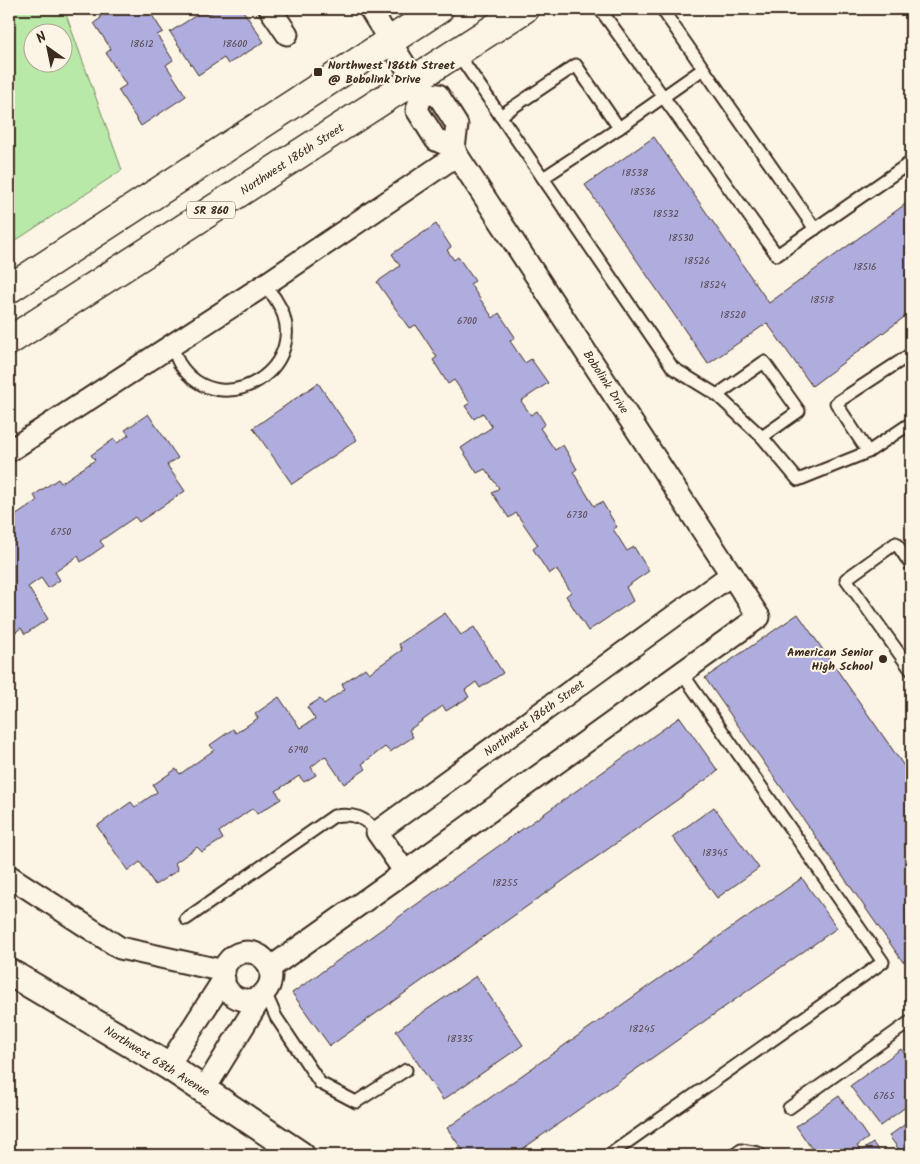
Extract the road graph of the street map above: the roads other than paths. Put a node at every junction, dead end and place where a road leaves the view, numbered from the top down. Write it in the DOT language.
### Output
graph roads {
  1 [pos="270,9"];
  2 [pos="370,9"];
  3 [pos="440,9"];
  4 [pos="524,9"];
  5 [pos="600,9"];
  6 [pos="666,11"];
  7 [pos="287,34"];
  8 [pos="391,41"];
  9 [pos="456,51"];
  10 [pos="703,69"];
  11 [pos="418,87"];
  12 [pos="663,97"];
  13 [pos="500,116"];
  14 [pos="618,128"];
  15 [pos="456,151"];
  16 [pos="911,162"];
  17 [pos="543,178"];
  18 [pos="816,229"];
  19 [pos="263,286"];
  20 [pos="9,289"];
  21 [pos="9,341"];
  22 [pos="172,345"];
  23 [pos="911,354"];
  24 [pos="717,395"];
  25 [pos="911,423"];
  26 [pos="762,437"];
  27 [pos="9,451"];
  28 [pos="868,452"];
  29 [pos="911,565"];
  30 [pos="732,574"];
  31 [pos="911,670"];
  32 [pos="682,673"];
  33 [pos="377,832"];
  34 [pos="405,872"];
  35 [pos="9,876"];
  36 [pos="186,919"];
  37 [pos="270,968"];
  38 [pos="9,972"];
  39 [pos="224,975"];
  40 [pos="263,994"];
  41 [pos="911,1021"];
  42 [pos="168,1066"];
  43 [pos="406,1070"];
  44 [pos="204,1090"];
  45 [pos="789,1108"];
  46 [pos="301,1155"];
  47 [pos="608,1155"];
  48 [pos="734,1155"];
  49 [pos="760,1155"];
  1 -- 7 [label="street"];
  2 -- 8 [label="street"];
  3 -- 8 [label="main road"];
  4 -- 9 [label="main road, Northwest 186th Street / SR 860"];
  5 -- 12 [label="lane"];
  6 -- 10 [label="lane"];
  8 -- 11 [label="street"];
  8 -- 20 [label="main road"];
  9 -- 11 [label="main road, Northwest 186th Street / SR 860"];
  9 -- 13 [label="lane"];
  10 -- 12 [label="lane"];
  10 -- 18 [label="lane"];
  11 -- 15 [label="street, Bobolink Drive"];
  11 -- 21 [label="main road, Northwest 186th Street / SR 860"];
  12 -- 14 [label="lane"];
  12 -- 18 [label="lane"];
  13 -- 14 [label="lane"];
  13 -- 17 [label="lane"];
  14 -- 17 [label="lane"];
  15 -- 19 [label="street"];
  15 -- 30 [label="street, Bobolink Drive"];
  16 -- 18 [label="lane"];
  17 -- 24 [label="lane"];
  19 -- 22 [label="street"];
  19 -- 22 [label="lane"];
  22 -- 27 [label="street"];
  23 -- 28 [label="lane"];
  24 -- 26 [label="lane"];
  24 -- 26 [label="lane"];
  25 -- 28 [label="lane"];
  26 -- 28 [label="lane"];
  29 -- 31 [label="lane"];
  30 -- 32 [label="street, Bobolink Drive"];
  30 -- 33 [label="street, Northwest 186th Street"];
  32 -- 34 [label="street"];
  32 -- 47 [label="lane"];
  33 -- 34 [label="street"];
  33 -- 36 [label="lane"];
  34 -- 37 [label="street"];
  35 -- 39 [label="street"];
  37 -- 39 [label="street"];
  37 -- 40 [label="street"];
  38 -- 42 [label="street, Northwest 68th Avenue"];
  39 -- 40 [label="street"];
  39 -- 42 [label="street"];
  40 -- 43 [label="lane"];
  40 -- 44 [label="street"];
  41 -- 45 [label="lane"];
  42 -- 44 [label="street, Northwest 68th Avenue"];
  44 -- 46 [label="street, Northwest 68th Avenue"];
  48 -- 49 [label="lane"];
}
